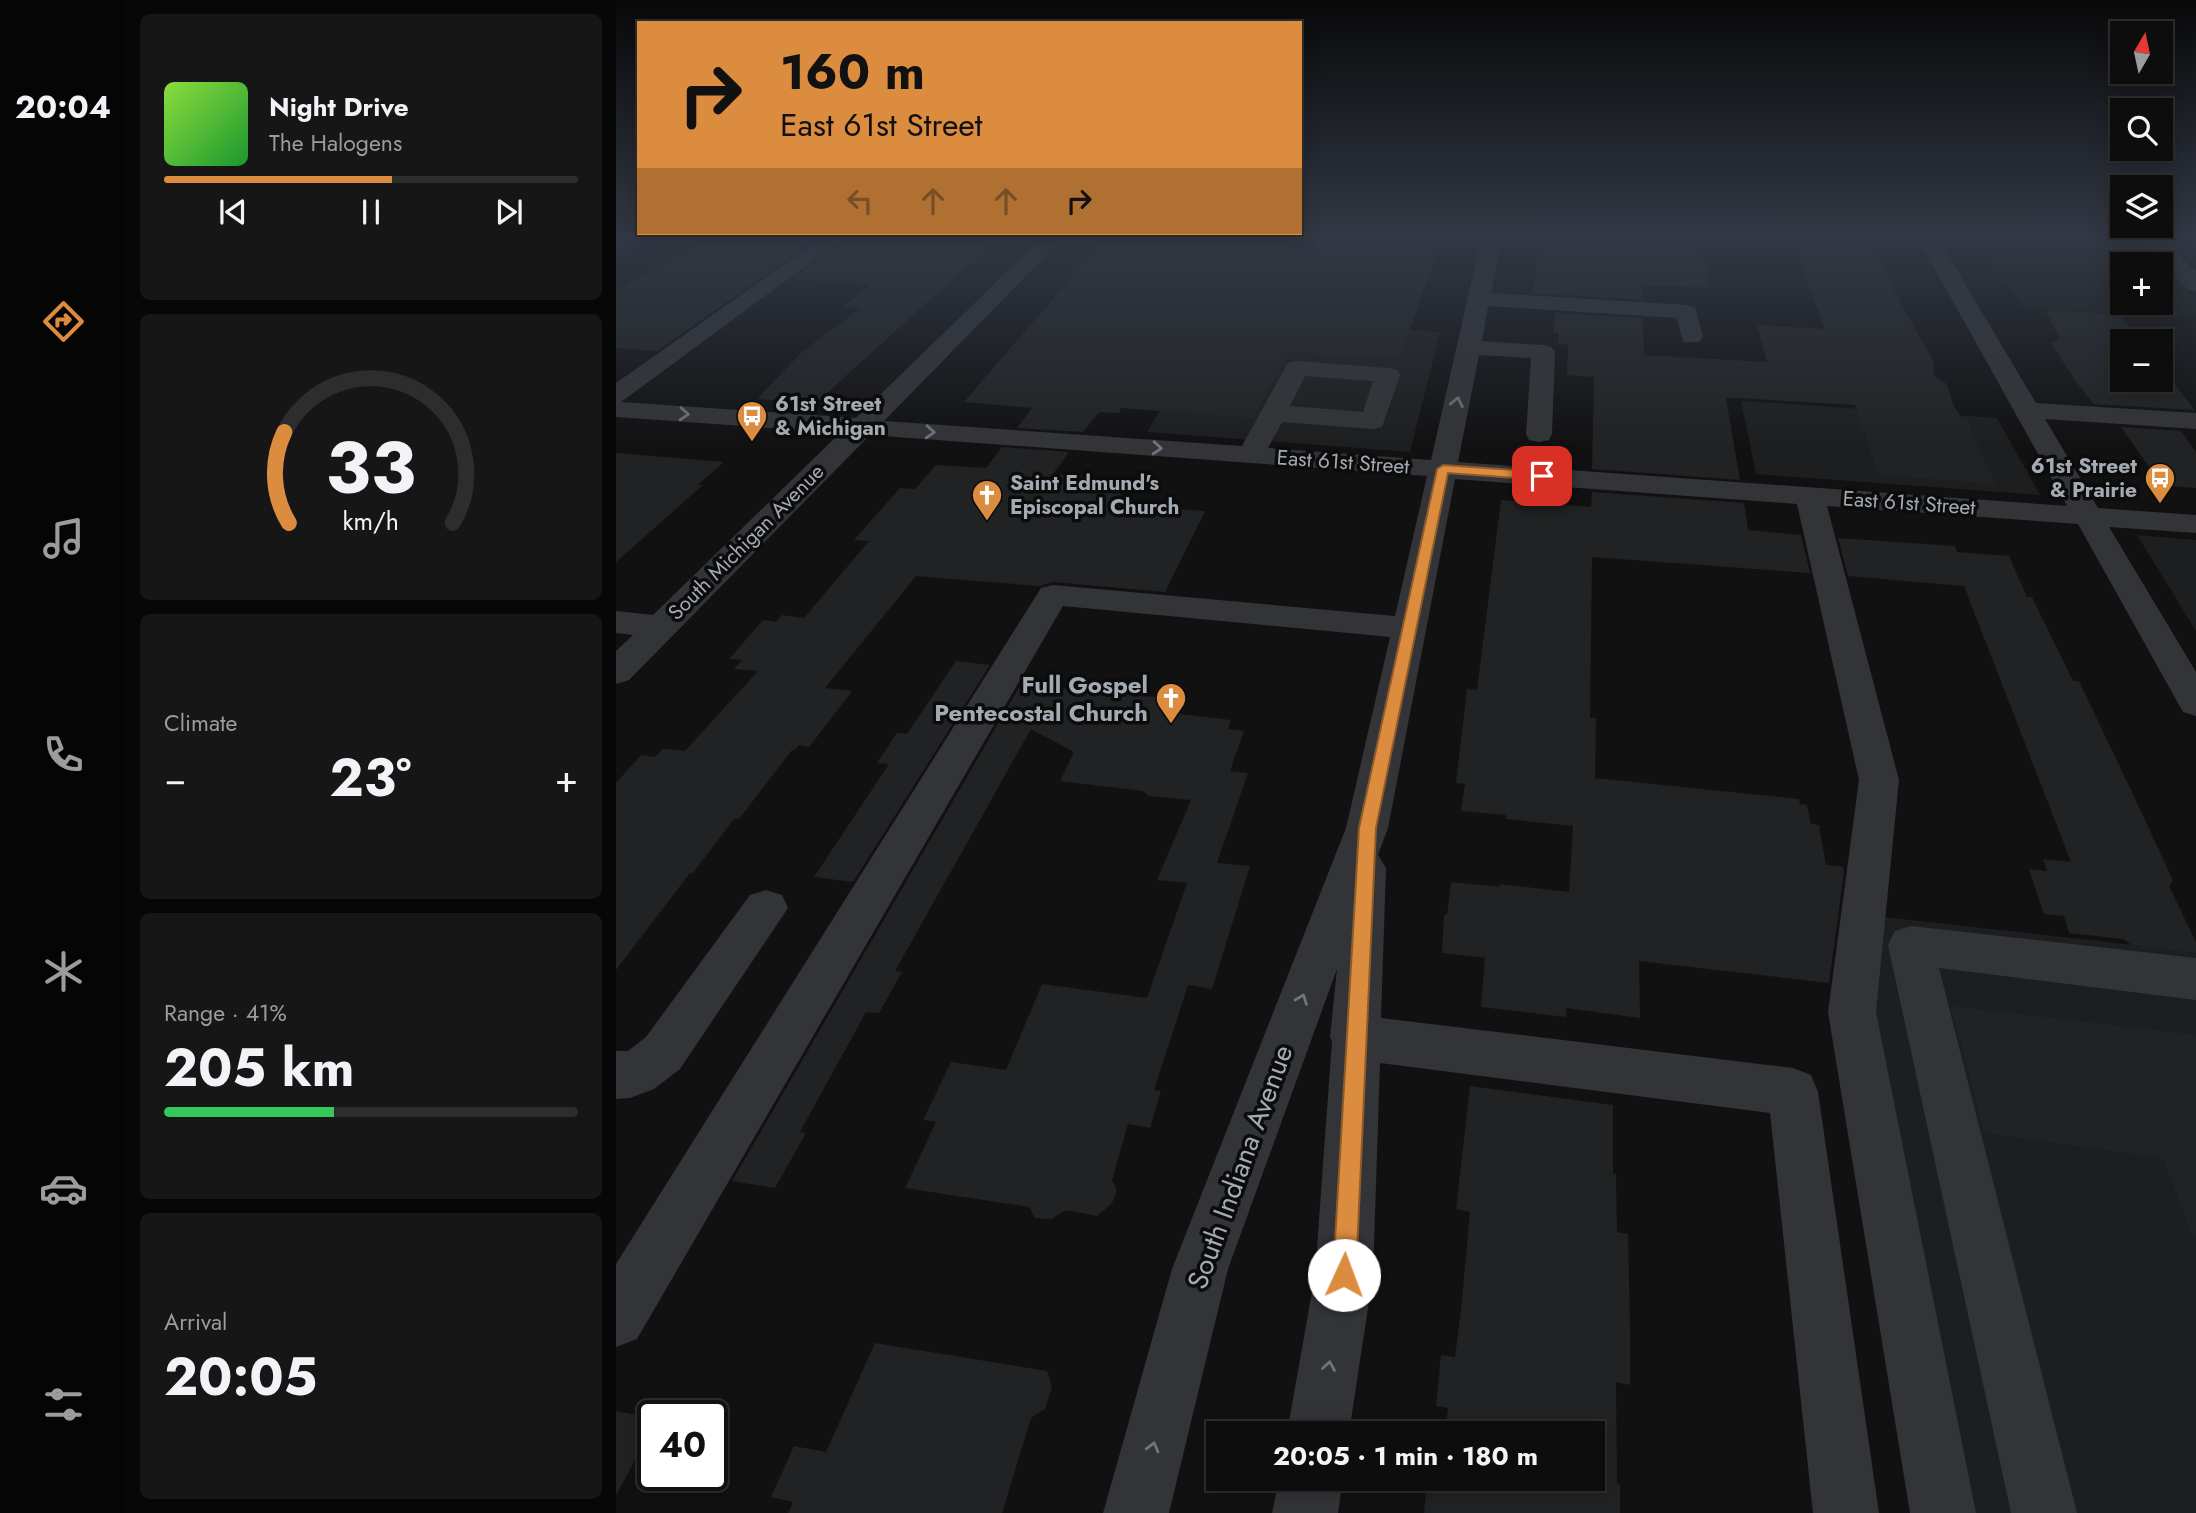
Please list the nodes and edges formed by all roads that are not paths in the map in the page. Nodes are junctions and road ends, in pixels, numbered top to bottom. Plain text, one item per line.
1 (739, 306) edge
2 (984, 306) edge
3 (1477, 306) edge
4 (1584, 306) edge
5 (1967, 306) edge
6 (1691, 337) dead end
7 (1469, 346) junction
8 (616, 395) edge
9 (616, 409) edge
10 (2027, 410) junction
11 (1273, 413) dead end
12 (2196, 421) edge
13 (862, 427) junction
14 (1539, 434) dead end
15 (1251, 455) junction
16 (1443, 469) junction
17 (1810, 495) junction
18 (2088, 516) junction
19 (2196, 524) edge
20 (616, 622) edge
21 (662, 627) junction
22 (1409, 628) junction
23 (616, 672) edge
24 (2196, 703) edge
25 (1367, 828) junction
26 (766, 908) dead end
27 (2196, 979) edge
28 (1354, 1037) junction
29 (616, 1075) edge
30 (616, 1318) edge
31 (1320, 1421) edge
32 (1309, 1491) edge
33 (1136, 1513) edge
34 (1305, 1513) edge
35 (1846, 1513) edge
36 (1942, 1513) edge
37 (2044, 1513) edge

1 - 8 street
2 - 13 street, South Michigan Avenue
3 - 7 street, South Indiana Avenue
4 - 6 street
5 - 10 street
7 - 14 street
16 -> 7 street, South Indiana Avenue
9 -> 13 street, East 61st Street
10 - 12 street
10 - 18 street
11 - 15 street
13 -> 15 street, East 61st Street
13 - 21 street, South Michigan Avenue
15 - 16 street, East 61st Street
16 - 17 street, East 61st Street
16 - 22 street, South Indiana Avenue
17 - 18 street, East 61st Street
17 - 36 street
18 - 19 street, East 61st Street
18 - 24 street
20 - 21 street
21 - 23 street, South Michigan Avenue
22 - 25 street, South Indiana Avenue
22 - 30 street
25 - 28 street, South Indiana Avenue
33 -> 25 street, South Indiana Avenue
26 - 29 street
27 - 37 street
31 -> 28 street, South Indiana Avenue
28 - 35 street
32 - 34 street

